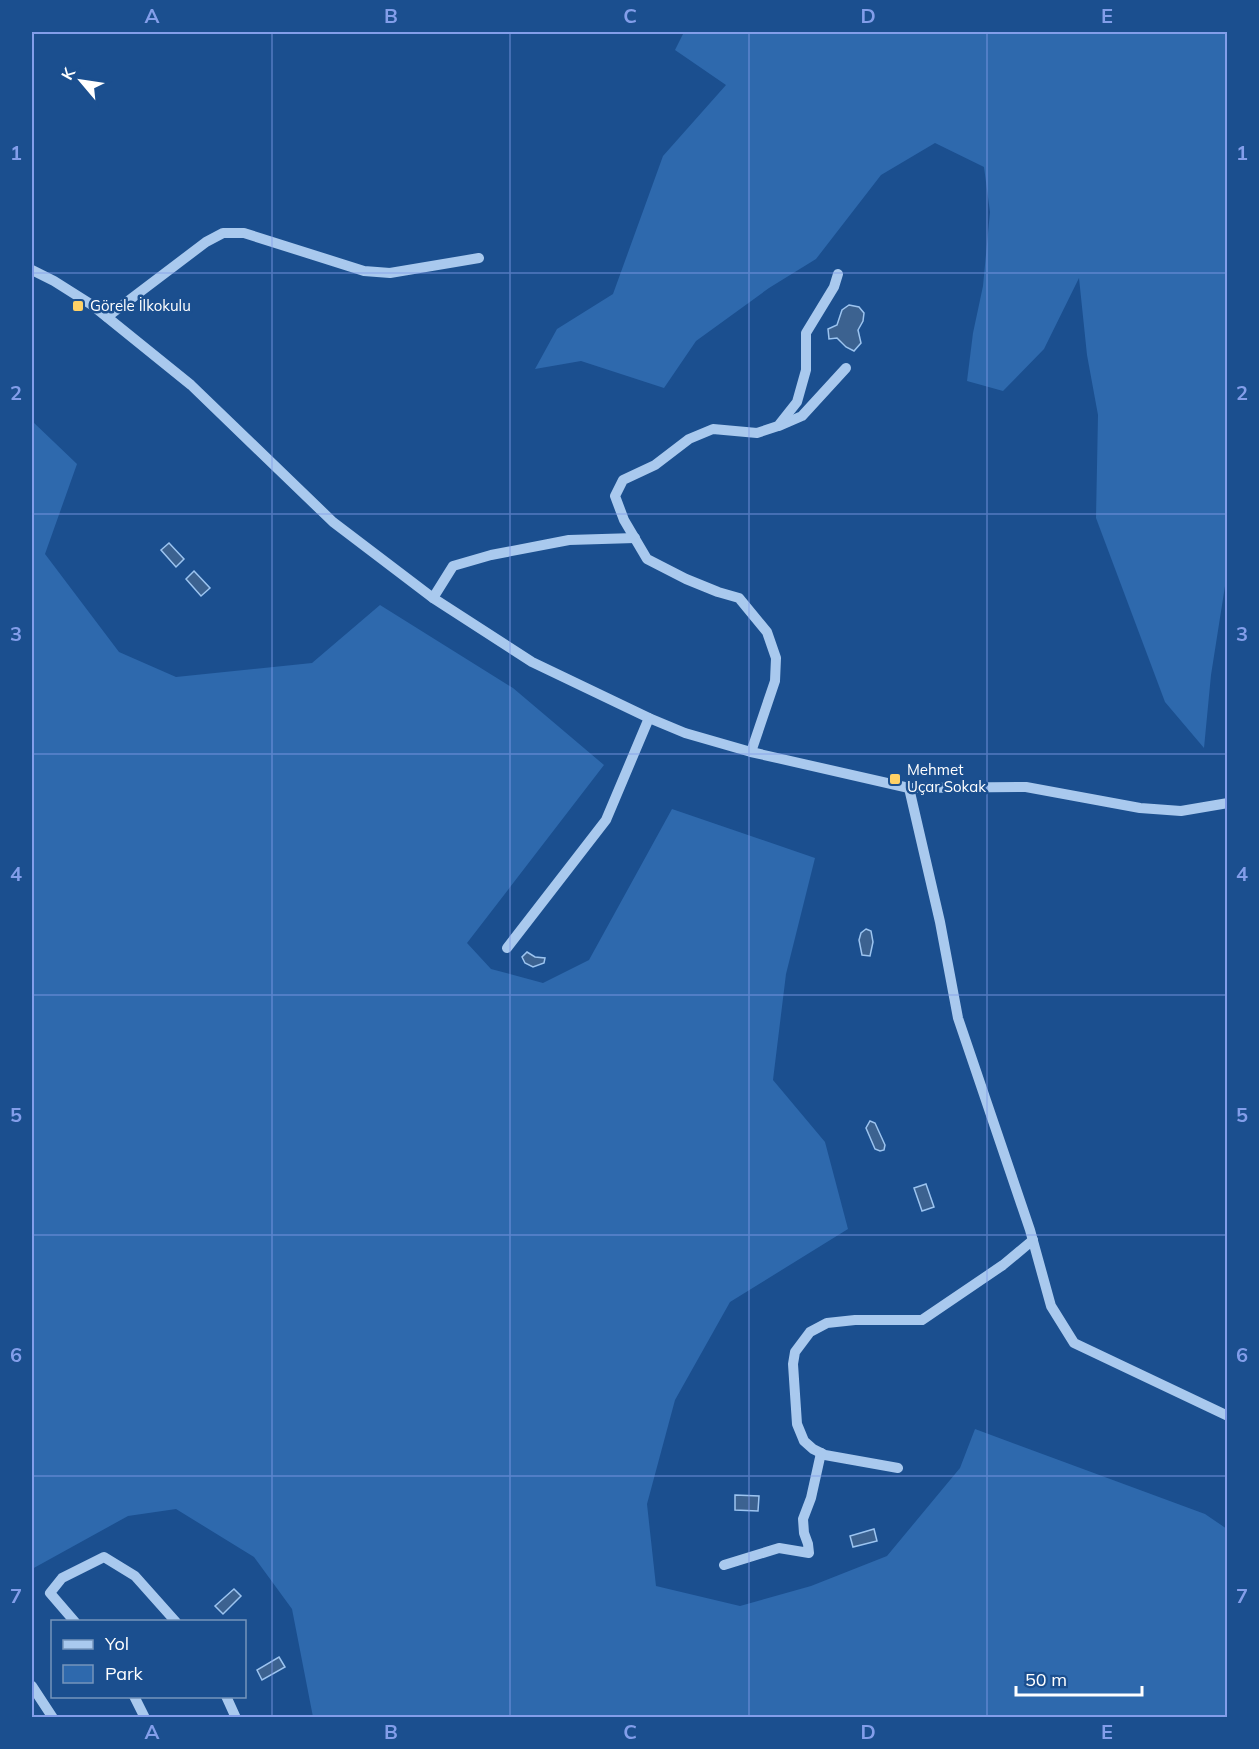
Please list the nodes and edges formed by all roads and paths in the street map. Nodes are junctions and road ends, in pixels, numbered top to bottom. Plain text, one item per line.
1 (479, 258) dead end
2 (32, 270) edge
3 (838, 274) dead end
4 (106, 316) junction
5 (846, 368) dead end
6 (778, 426) junction
7 (635, 538) junction
8 (433, 598) junction
9 (649, 718) junction
10 (751, 752) junction
11 (909, 788) junction
12 (1227, 804) edge
13 (507, 948) dead end
14 (1033, 1240) junction
15 (1227, 1416) edge
16 (821, 1453) junction
17 (898, 1468) dead end
18 (724, 1565) dead end
19 (73, 1620) edge
20 (174, 1620) edge
21 (32, 1686) edge
22 (135, 1698) edge
23 (227, 1698) edge
24 (53, 1718) edge
25 (145, 1718) edge
26 (236, 1718) edge

1 - 4 street
2 - 4 street
3 - 6 street
4 - 8 street
5 - 6 street
6 - 7 street
7 - 8 street
7 - 10 street
8 - 9 street
9 - 10 street
9 - 13 street
10 - 11 street
11 - 12 street
11 - 14 street
14 - 15 street
14 - 16 street
16 - 17 street
16 - 18 street
19 - 20 street
21 - 24 street
22 - 25 street
23 - 26 street

